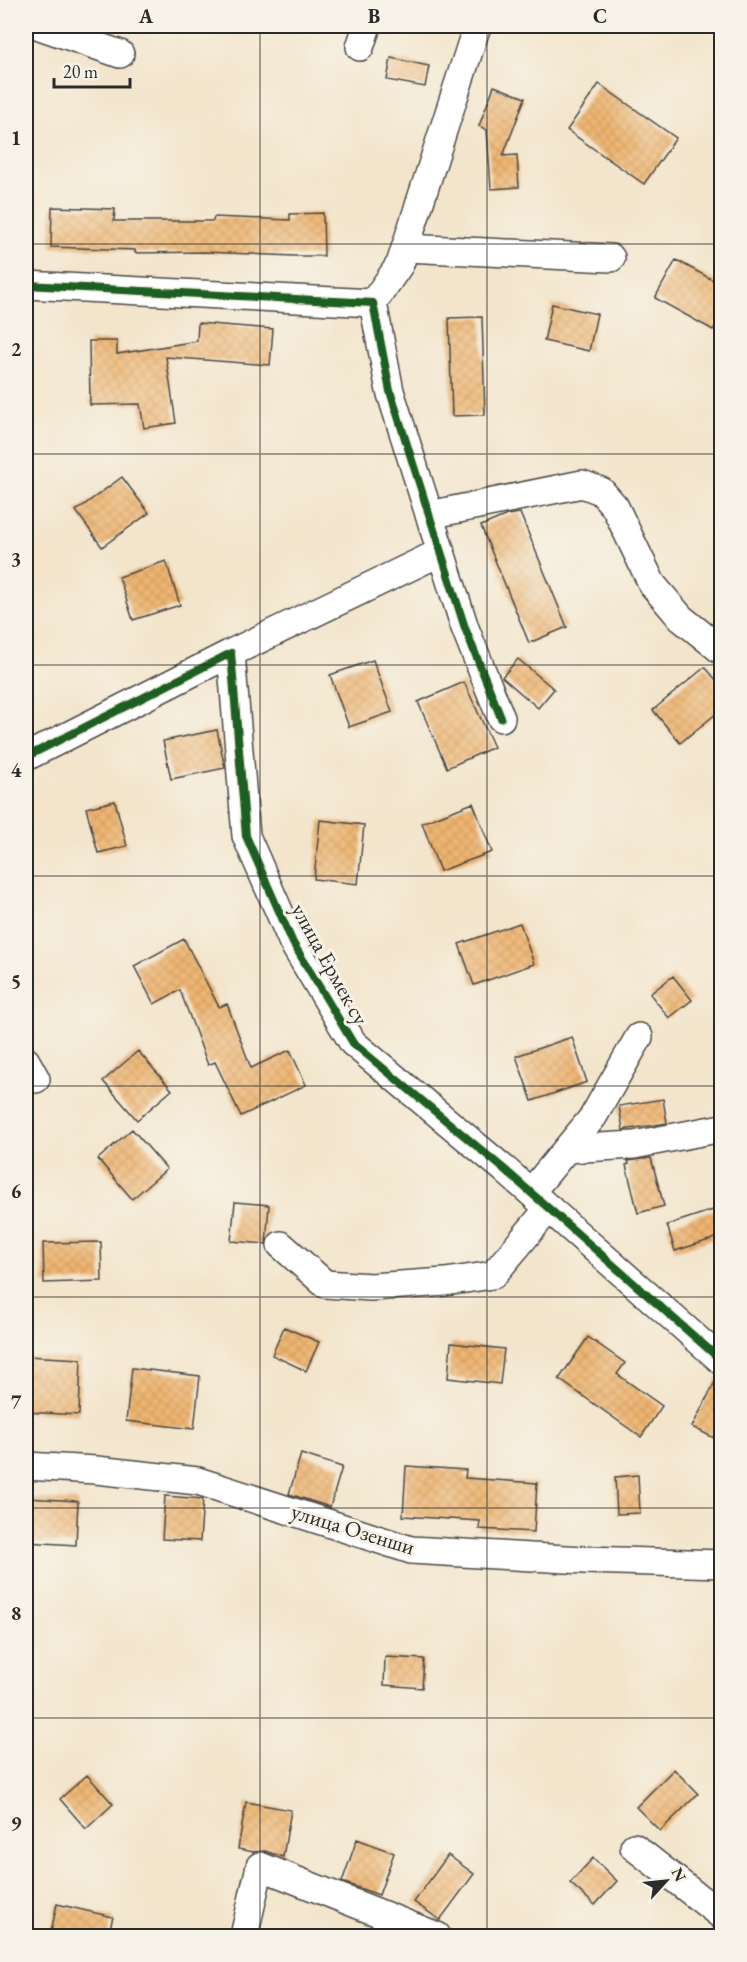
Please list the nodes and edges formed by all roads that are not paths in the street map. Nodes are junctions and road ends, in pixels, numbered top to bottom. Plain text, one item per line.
1 (40, 26) edge
2 (477, 26) edge
3 (120, 54) dead end
4 (406, 248) junction
5 (610, 258) dead end
6 (26, 285) edge
7 (374, 303) junction
8 (429, 515) junction
9 (441, 552) junction
10 (722, 651) edge
11 (231, 652) junction
12 (501, 718) dead end
13 (26, 758) edge
14 (639, 1037) dead end
15 (722, 1128) edge
16 (567, 1149) junction
17 (540, 1200) junction
18 (281, 1245) dead end
19 (722, 1331) edge
20 (695, 1337) junction
21 (722, 1360) edge
22 (26, 1466) edge
23 (722, 1564) edge
24 (634, 1847) dead end
25 (722, 1916) edge
26 (244, 1936) edge
27 (437, 1936) edge

1 - 3 street
2 - 4 street
4 - 5 street
4 - 7 street
6 - 7 street
7 - 8 street
8 - 9 street
8 - 10 street
9 - 11 street
9 - 12 street
11 - 13 street
11 - 17 street, улица Ермек су
14 - 16 street
15 - 16 street
16 - 17 street
17 - 18 street
17 - 20 street, улица Ермек су
19 - 20 street
20 - 21 street, улица Ермек су
22 - 23 street, улица Озенши
24 - 25 street
26 - 27 street

